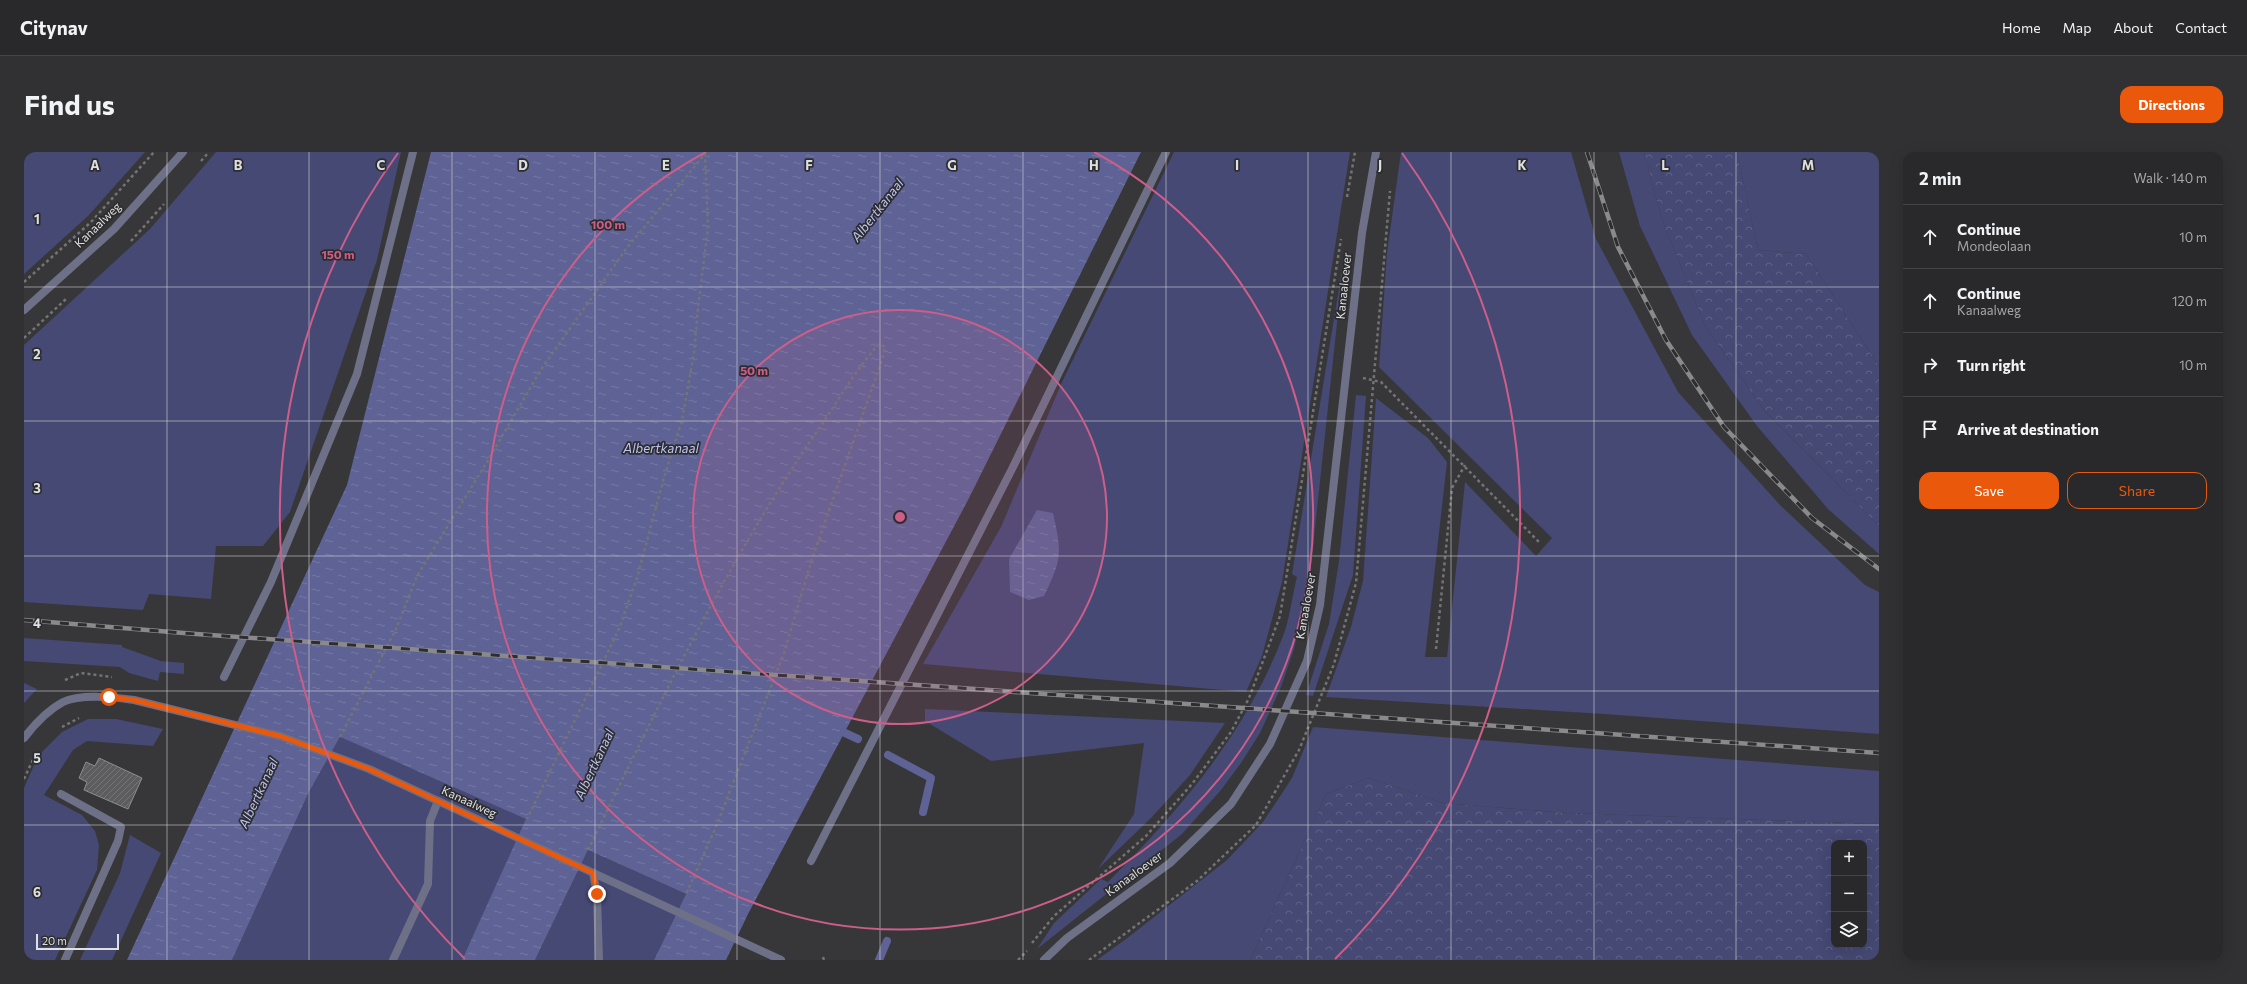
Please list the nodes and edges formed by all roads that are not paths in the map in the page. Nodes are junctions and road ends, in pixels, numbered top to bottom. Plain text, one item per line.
1 (183, 152) edge
2 (413, 152) edge
3 (1166, 152) edge
4 (1376, 152) edge
5 (24, 310) edge
6 (224, 677) dead end
7 (24, 738) edge
8 (61, 794) dead end
9 (438, 801) junction
10 (811, 861) dead end
11 (593, 873) junction
12 (64, 960) edge
13 (393, 960) edge
14 (599, 960) edge
15 (781, 960) edge
16 (1044, 960) edge

1 - 5 street, Kanaalweg
2 - 6 street
3 - 10 street
4 - 16 street, Kanaaloever
7 - 9 street, Kanaalweg
8 - 12 street
9 - 11 street, Kanaalweg
9 - 13 street
11 - 14 street
11 - 15 street, Kanaalweg

